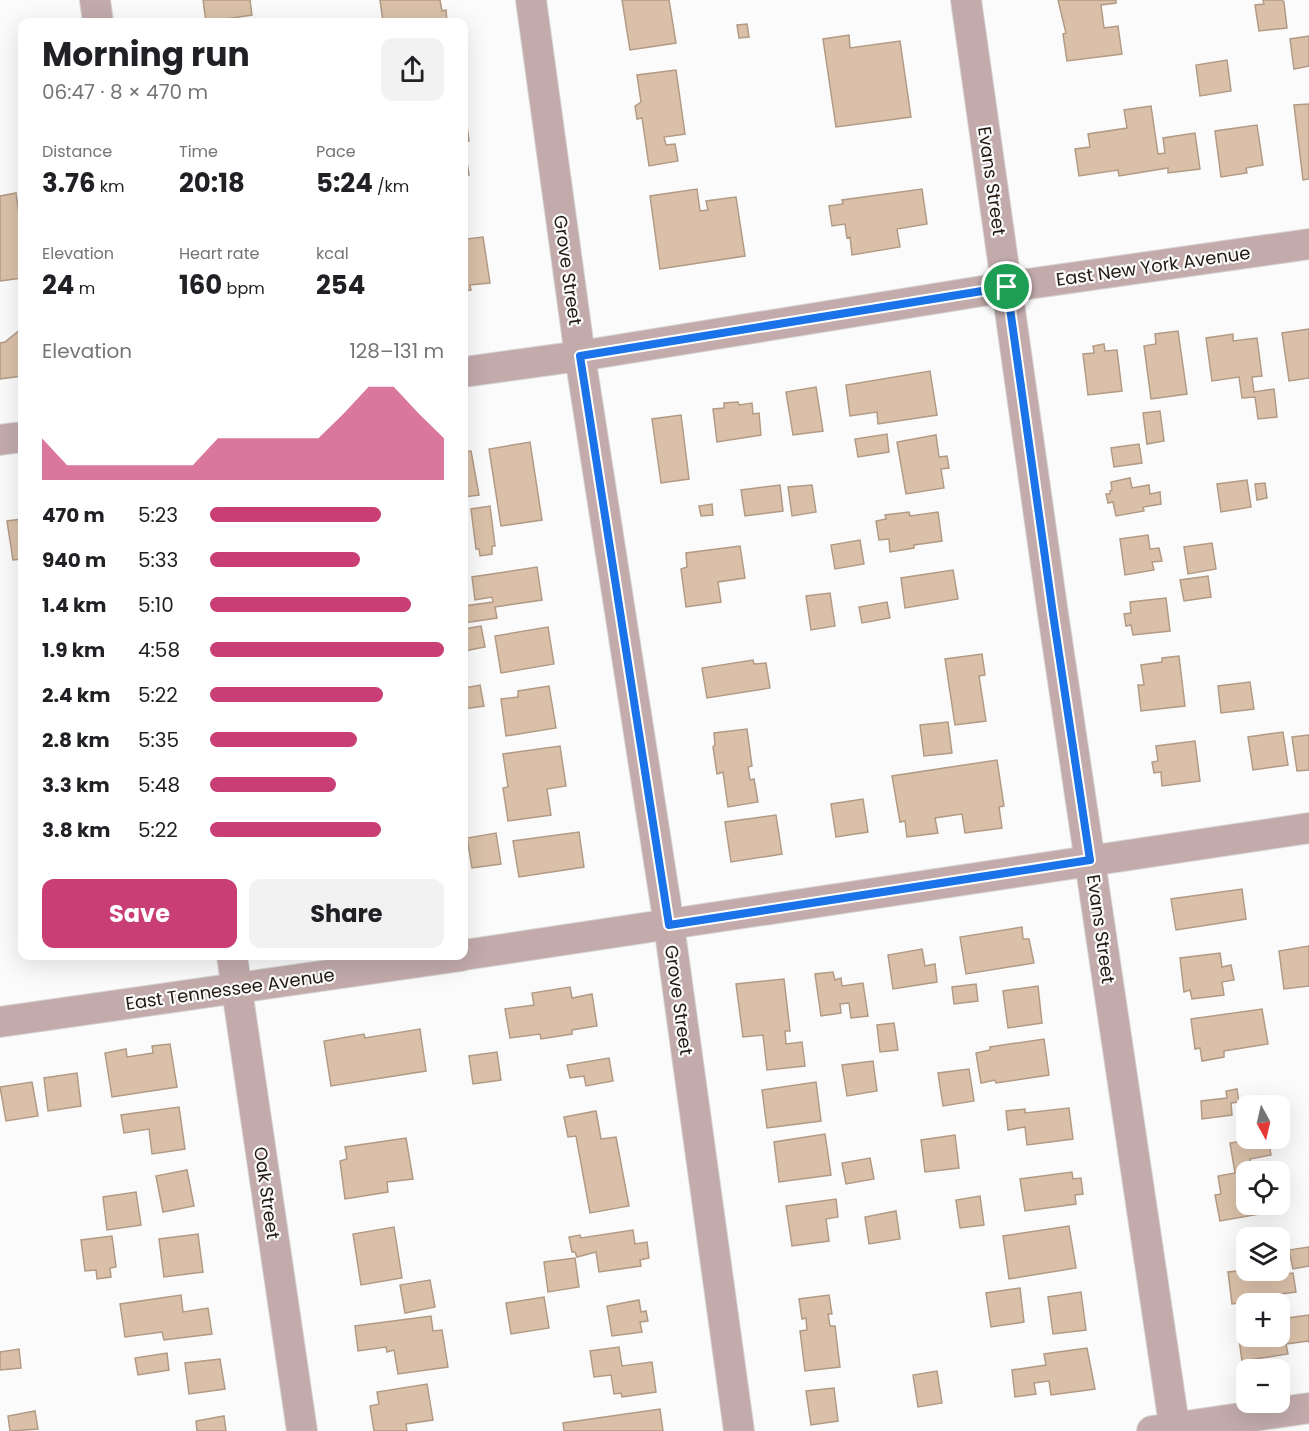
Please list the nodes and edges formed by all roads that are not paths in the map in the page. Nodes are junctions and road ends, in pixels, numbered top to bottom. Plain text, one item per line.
1 (95, 0) edge
2 (531, 0) edge
3 (966, 0) edge
4 (97, 18) edge
5 (1309, 244) edge
6 (1007, 287) junction
7 (580, 356) junction
8 (468, 371) edge
9 (18, 437) edge
10 (0, 440) edge
11 (1309, 828) edge
12 (1090, 860) junction
13 (669, 925) junction
14 (468, 954) edge
15 (233, 960) edge
16 (428, 960) edge
17 (237, 988) junction
18 (0, 1022) edge
19 (1309, 1408) edge
20 (1167, 1430) edge
21 (302, 1431) edge
22 (739, 1431) edge

1 - 4 street
2 - 7 street, Grove Street
3 - 6 street, Evans Street
5 - 6 street, East New York Avenue
6 - 7 street, East New York Avenue
6 - 12 street, Evans Street
7 - 8 street, East New York Avenue
7 - 13 street, Grove Street
9 - 10 street
11 - 12 street, East Tennessee Avenue
12 - 13 street, East Tennessee Avenue
12 - 20 street, Evans Street
13 - 14 street, East Tennessee Avenue
13 - 22 street, Grove Street
15 - 17 street, Oak Street
16 - 17 street, East Tennessee Avenue
17 - 18 street, East Tennessee Avenue
17 - 21 street, Oak Street
19 - 20 street

